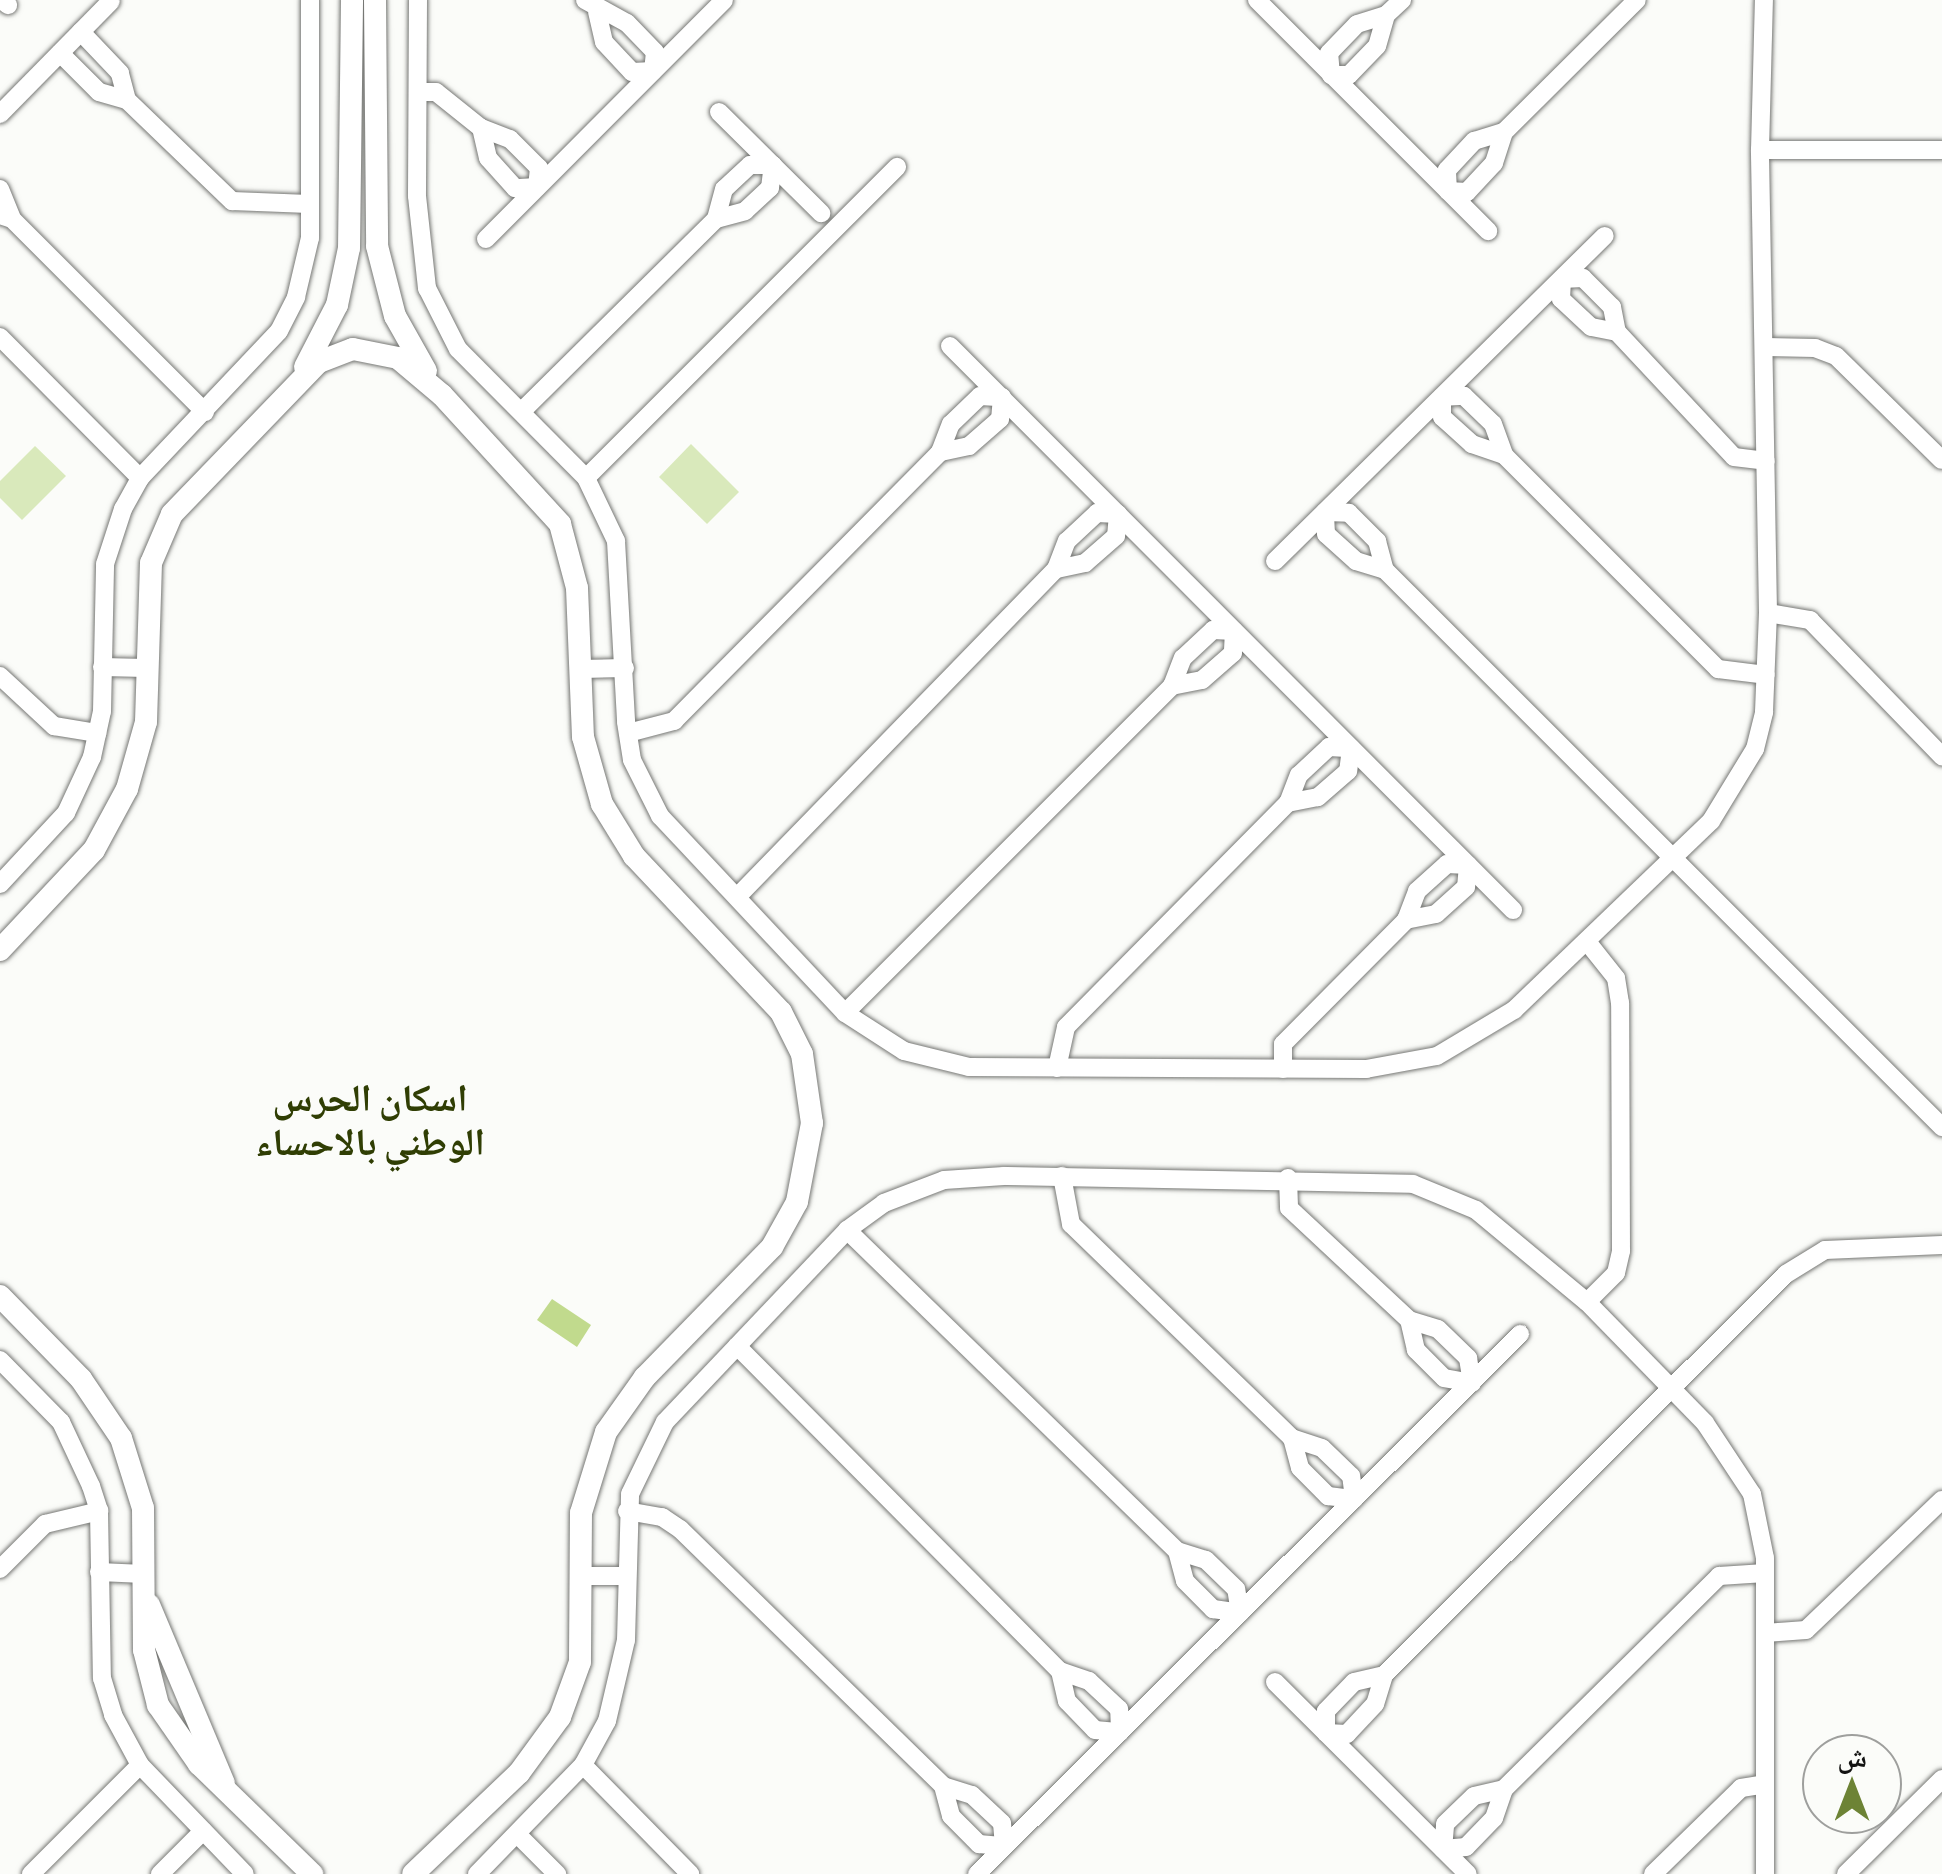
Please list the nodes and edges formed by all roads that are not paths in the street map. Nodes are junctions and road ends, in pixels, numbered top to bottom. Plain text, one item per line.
1 (310, 0) edge
2 (352, 0) edge
3 (375, 0) edge
4 (418, 0) edge
5 (724, 0) edge
6 (1257, 0) edge
7 (1402, 0) edge
8 (1637, 0) edge
9 (1764, 0) edge
10 (111, 1) edge
11 (591, 6) edge
12 (1386, 15) junction
13 (80, 32) junction
14 (60, 53) junction
15 (653, 72) junction
16 (1332, 74) junction
17 (418, 92) junction
18 (127, 100) junction
19 (719, 112) dead end
20 (0, 114) edge
21 (481, 128) junction
22 (1504, 132) junction
23 (1760, 150) junction
24 (1942, 150) edge
25 (772, 165) junction
26 (897, 167) dead end
27 (537, 188) junction
28 (0, 189) edge
29 (1448, 191) junction
30 (309, 204) junction
31 (822, 214) dead end
32 (6, 217) edge
33 (716, 220) junction
34 (1488, 232) dead end
35 (1605, 236) dead end
36 (486, 239) dead end
37 (1562, 279) junction
38 (1618, 332) junction
39 (0, 336) edge
40 (950, 346) dead end
41 (1766, 347) junction
42 (295, 384) junction
43 (442, 394) junction
44 (1002, 397) junction
45 (1442, 397) junction
46 (523, 410) junction
47 (205, 412) junction
48 (940, 452) junction
49 (1504, 455) junction
50 (1942, 460) edge
51 (1766, 461) junction
52 (140, 478) junction
53 (586, 478) junction
54 (1325, 512) junction
55 (1118, 514) junction
56 (1275, 562) dead end
57 (1056, 569) junction
58 (1386, 570) junction
59 (1768, 613) junction
60 (1234, 631) junction
61 (102, 667) junction
62 (146, 668) junction
63 (625, 668) junction
64 (580, 669) junction
65 (1766, 674) junction
66 (0, 676) edge
67 (1172, 686) junction
68 (98, 733) junction
69 (628, 733) junction
70 (1940, 747) edge
71 (1351, 748) junction
72 (1288, 804) junction
73 (1673, 859) junction
74 (1468, 865) junction
75 (0, 884) edge
76 (738, 896) junction
77 (1513, 910) dead end
78 (1406, 920) junction
79 (1588, 944) junction
80 (0, 950) edge
81 (845, 1013) junction
82 (1058, 1068) junction
83 (1283, 1069) junction
84 (1942, 1127) edge
85 (1062, 1176) junction
86 (1288, 1178) junction
87 (847, 1230) junction
88 (1942, 1245) edge
89 (0, 1296) edge
90 (1587, 1302) junction
91 (1409, 1320) junction
92 (1520, 1334) dead end
93 (738, 1346) junction
94 (0, 1360) edge
95 (1472, 1383) junction
96 (1670, 1389) junction
97 (1292, 1438) junction
98 (1942, 1482) edge
99 (1354, 1499) junction
100 (1937, 1502) edge
101 (98, 1511) junction
102 (627, 1511) junction
103 (1177, 1551) junction
104 (0, 1569) edge
105 (99, 1572) junction
106 (1765, 1574) junction
107 (580, 1576) junction
108 (624, 1576) junction
109 (144, 1584) junction
110 (1240, 1613) junction
111 (1766, 1634) junction
112 (1060, 1671) junction
113 (1384, 1675) junction
114 (1275, 1682) dead end
115 (1120, 1732) junction
116 (1326, 1733) junction
117 (140, 1765) junction
118 (584, 1765) junction
119 (1942, 1780) edge
120 (1765, 1784) junction
121 (943, 1786) junction
122 (1504, 1788) junction
123 (203, 1831) junction
124 (517, 1834) junction
125 (1004, 1846) junction
126 (284, 1848) junction
127 (1443, 1849) junction
128 (422, 1869) edge
129 (31, 1874) edge
130 (160, 1874) edge
131 (246, 1874) edge
132 (302, 1874) edge
133 (312, 1874) edge
134 (477, 1874) edge
135 (556, 1874) edge
136 (690, 1874) edge
137 (976, 1874) edge
138 (1468, 1874) edge
139 (1653, 1874) edge
140 (1765, 1874) edge
141 (1846, 1874) edge

1 - 30 street
2 - 42 main road
3 - 43 main road
4 - 17 street
5 - 15 street
6 - 16 street
7 - 12 street
8 - 22 street
9 - 23 street
10 - 13 street
11 - 15 street
11 - 15 street
12 - 16 street
12 - 16 street
13 - 14 street
13 - 18 street
14 - 18 street
14 - 20 street
15 - 27 street
16 - 29 street
17 - 21 street
17 - 46 street
18 - 30 street
19 - 25 street
21 - 27 street
21 - 27 street
22 - 29 street
22 - 29 street
23 - 24 street
23 - 41 street
25 - 31 street
25 - 33 street
25 - 33 street
26 - 53 street
27 - 36 street
28 - 32 street
29 - 34 street
30 - 47 street
32 - 47 street
33 - 46 street
35 - 37 street
37 - 38 street
37 - 38 street
37 - 45 street
38 - 51 street
39 - 52 street
40 - 44 street
41 - 50 street
41 - 51 street
42 - 43 main road
42 - 62 main road
43 - 64 main road
44 - 48 street
44 - 48 street
44 - 55 street
45 - 49 street
45 - 49 street
45 - 54 street
46 - 53 street
47 - 52 street
48 - 69 street
49 - 65 street
51 - 59 street
52 - 61 street
53 - 63 street
54 - 56 street
54 - 58 street
54 - 58 street
55 - 57 street
55 - 57 street
55 - 60 street
57 - 76 street
58 - 73 street
59 - 65 street
59 - 70 street
60 - 67 street
60 - 67 street
60 - 71 street
61 - 62 street
61 - 68 street
62 - 80 main road
63 - 64 street
63 - 69 street
64 - 107 main road
65 - 73 street
66 - 68 street
67 - 81 street
68 - 75 street
69 - 76 street
71 - 72 street
71 - 72 street
71 - 74 street
72 - 82 street
73 - 79 street
73 - 84 street
74 - 77 street
74 - 78 street
74 - 78 street
76 - 81 street
78 - 83 street
79 - 83 street
79 - 90 street
81 - 82 street
82 - 83 street
85 - 86 street
85 - 87 street
85 - 97 street
86 - 90 street
86 - 91 street
87 - 93 street
87 - 103 street
88 - 96 street
89 - 109 main road
90 - 96 street
91 - 95 street
91 - 95 street
92 - 95 street
93 - 102 street
93 - 112 street
94 - 101 street
95 - 99 street
96 - 106 street
96 - 113 street
97 - 99 street
97 - 99 street
98 - 100 street
99 - 110 street
100 - 111 street
101 - 104 street
101 - 105 street
102 - 108 street
102 - 121 street
103 - 110 street
103 - 110 street
105 - 109 street
105 - 117 street
106 - 111 street
106 - 122 street
107 - 108 street
107 - 128 main road
108 - 118 street
109 - 126 main road
110 - 115 street
111 - 120 street
112 - 115 street
112 - 115 street
113 - 116 street
113 - 116 street
114 - 116 street
115 - 125 street
116 - 127 street
117 - 123 street
117 - 129 street
118 - 124 street
118 - 136 street
119 - 141 street
120 - 139 street
120 - 140 street
121 - 125 street
121 - 125 street
122 - 127 street
122 - 127 street
123 - 130 street
123 - 131 street
124 - 134 street
124 - 135 street
125 - 137 street
126 - 132 main road
126 - 133 main road
127 - 138 street

